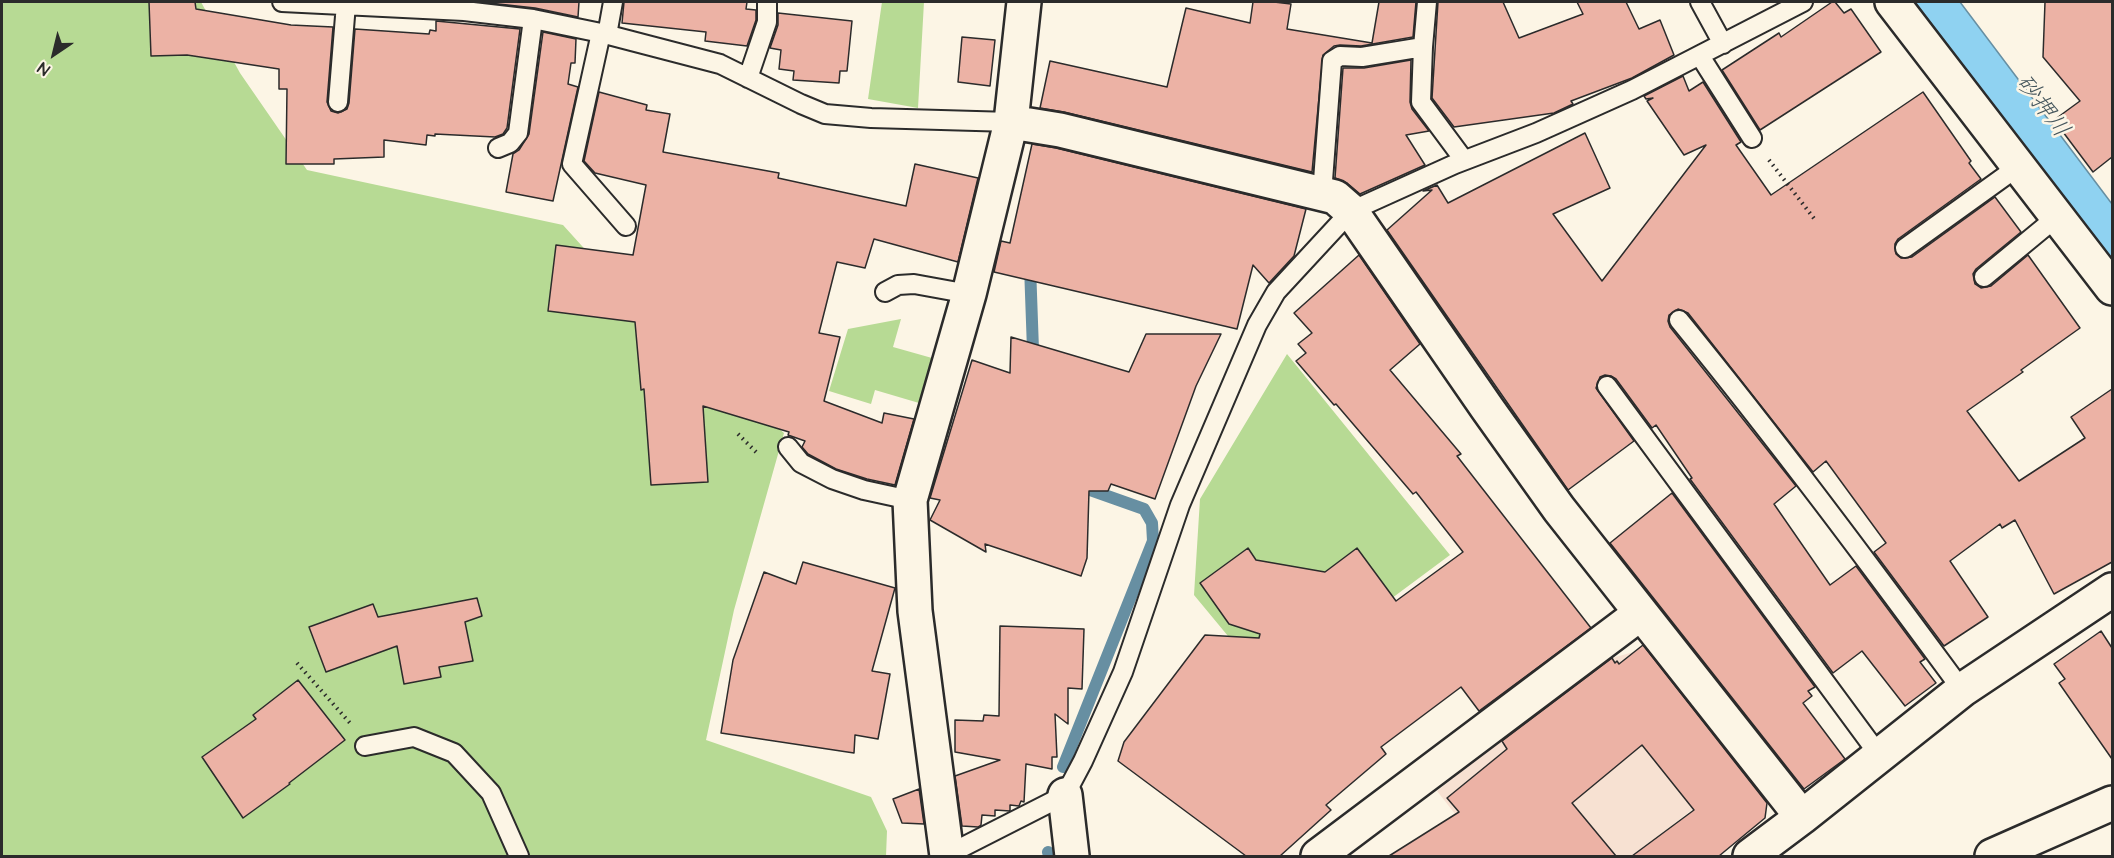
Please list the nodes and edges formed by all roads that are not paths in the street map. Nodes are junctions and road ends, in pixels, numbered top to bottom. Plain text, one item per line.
1 (282, 2) edge
2 (613, 2) edge
3 (767, 2) edge
4 (1024, 2) edge
5 (1427, 2) edge
6 (1700, 2) edge
7 (1803, 2) edge
8 (1892, 2) edge
9 (346, 4) junction
10 (533, 19) junction
11 (604, 34) junction
12 (1723, 44) junction
13 (1423, 47) junction
14 (1700, 56) junction
15 (748, 78) junction
16 (338, 102) dead end
17 (1011, 122) junction
18 (1752, 138) road end
19 (498, 148) dead end
20 (1464, 160) junction
21 (2019, 166) junction
22 (1322, 194) junction
23 (1351, 211) junction
24 (2058, 216) junction
25 (626, 226) dead end
26 (1905, 248) dead end
27 (1984, 278) dead end
28 (2112, 288) edge
29 (885, 292) dead end
30 (969, 294) junction
31 (1678, 320) dead end
32 (1607, 386) dead end
33 (788, 447) dead end
34 (910, 500) junction
35 (2112, 590) edge
36 (1641, 613) junction
37 (1962, 690) junction
38 (365, 746) road end
39 (1879, 755) junction
40 (1065, 795) junction
41 (2112, 803) edge
42 (1802, 817) junction
43 (519, 856) edge
44 (947, 856) edge
45 (1072, 856) edge
46 (1318, 856) edge
47 (1750, 856) edge
48 (1992, 856) edge

1 - 9 lane
2 - 11 lane
3 - 15 lane
4 - 17 street
5 - 13 lane
6 - 12 lane
7 - 12 lane
8 - 21 street
9 - 10 lane
9 - 16 lane
10 - 11 lane
10 - 19 lane
11 - 15 lane
11 - 25 lane
12 - 14 lane
13 - 20 lane
13 - 22 lane
14 - 18 lane
14 - 20 lane
15 - 17 lane
17 - 22 street
17 - 30 street
20 - 23 lane
21 - 24 street
21 - 26 lane
22 - 23 street
23 - 36 street
23 - 40 lane
24 - 27 lane
24 - 28 street
29 - 30 lane
30 - 34 street
31 - 37 lane
32 - 39 lane
33 - 34 lane
34 - 44 street
35 - 37 street
36 - 42 street
36 - 46 street
37 - 39 street
38 - 43 lane
39 - 42 street
40 - 44 lane
40 - 45 street
41 - 48 street
42 - 47 street

